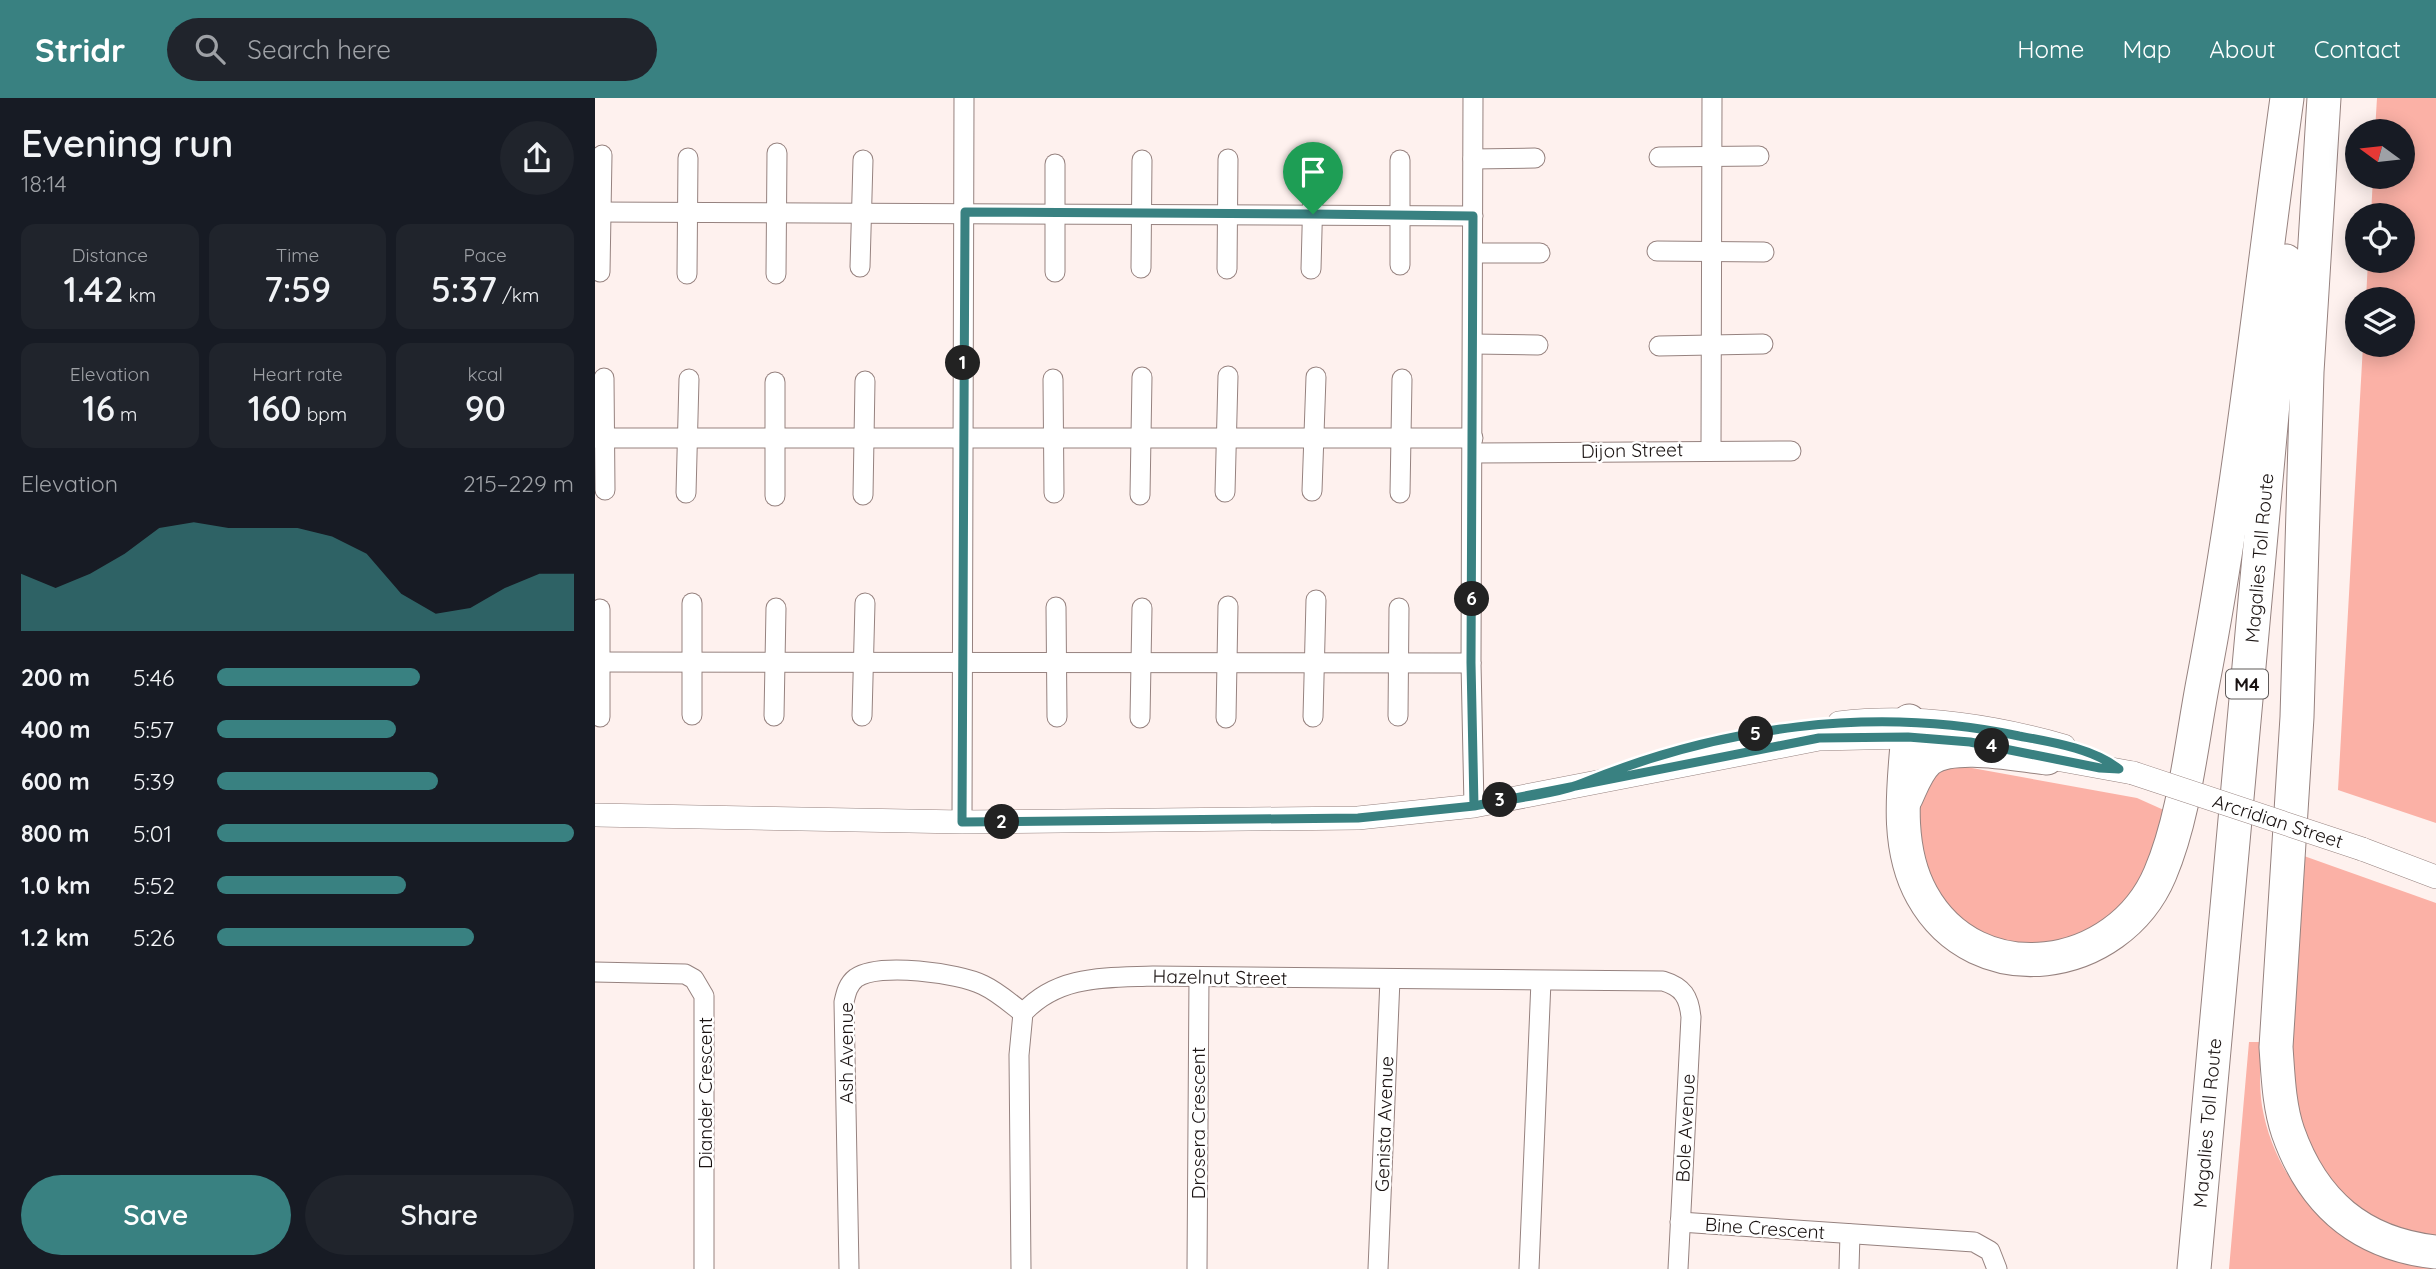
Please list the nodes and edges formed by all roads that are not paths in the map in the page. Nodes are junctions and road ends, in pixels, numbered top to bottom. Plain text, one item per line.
1 (964, 98) edge
2 (1473, 98) edge
3 (1712, 98) edge
4 (2287, 98) edge
5 (2301, 98) edge
6 (2317, 98) edge
7 (2324, 98) edge
8 (776, 153) dead end
9 (601, 155) dead end
10 (1314, 155) dead end
11 (1712, 155) junction
12 (1759, 156) dead end
13 (1659, 157) dead end
14 (688, 158) dead end
15 (1535, 158) dead end
16 (1228, 159) dead end
17 (1473, 159) junction
18 (863, 160) dead end
19 (1142, 160) dead end
20 (1401, 160) dead end
21 (1055, 164) dead end
22 (598, 212) edge
23 (688, 212) junction
24 (776, 212) junction
25 (862, 212) junction
26 (965, 212) junction
27 (1055, 212) junction
28 (1142, 213) junction
29 (1228, 214) junction
30 (1313, 214) junction
31 (1401, 215) junction
32 (1473, 216) junction
33 (1710, 250) junction
34 (1657, 251) dead end
35 (1764, 252) dead end
36 (1473, 253) junction
37 (1540, 253) dead end
38 (1400, 265) dead end
39 (860, 267) dead end
40 (1141, 268) dead end
41 (1311, 268) dead end
42 (1227, 269) dead end
43 (600, 272) dead end
44 (1055, 272) dead end
45 (687, 274) dead end
46 (776, 274) dead end
47 (1473, 344) junction
48 (1709, 344) junction
49 (1763, 344) dead end
50 (1538, 345) dead end
51 (1659, 346) dead end
52 (1228, 376) dead end
53 (1142, 377) dead end
54 (1316, 377) dead end
55 (604, 379) dead end
56 (689, 379) dead end
57 (1053, 379) dead end
58 (1402, 379) dead end
59 (865, 381) dead end
60 (775, 382) dead end
61 (962, 436) junction
62 (775, 437) junction
63 (864, 437) junction
64 (1054, 437) junction
65 (1142, 437) junction
66 (1227, 437) junction
67 (600, 438) edge
68 (688, 438) junction
69 (1314, 438) junction
70 (1401, 438) junction
71 (1473, 445) junction
72 (1711, 449) junction
73 (1791, 450) dead end
74 (605, 490) dead end
75 (1313, 491) dead end
76 (1225, 492) dead end
77 (1054, 493) dead end
78 (1400, 493) dead end
79 (687, 494) dead end
80 (863, 495) dead end
81 (1140, 495) dead end
82 (775, 496) dead end
83 (1316, 600) dead end
84 (692, 603) dead end
85 (865, 603) dead end
86 (1228, 606) dead end
87 (1056, 607) dead end
88 (776, 608) dead end
89 (1142, 608) dead end
90 (1399, 608) dead end
91 (600, 609) dead end
92 (1057, 660) junction
93 (598, 662) edge
94 (863, 662) junction
95 (963, 662) junction
96 (1142, 662) junction
97 (692, 663) junction
98 (775, 663) junction
99 (1227, 663) junction
100 (1314, 663) junction
101 (1400, 663) junction
102 (1471, 663) junction
103 (692, 715) dead end
104 (774, 716) dead end
105 (862, 716) dead end
106 (1398, 716) dead end
107 (600, 717) dead end
108 (1057, 717) dead end
109 (1313, 717) dead end
110 (1140, 718) dead end
111 (1227, 718) dead end
112 (1908, 729) junction
113 (2047, 758) junction
114 (2126, 771) junction
115 (1904, 802) junction
116 (1474, 806) junction
117 (595, 815) edge
118 (962, 822) junction
119 (2436, 877) edge
120 (595, 972) edge
121 (1199, 977) junction
122 (1390, 979) junction
123 (1541, 981) junction
124 (1682, 990) joint
125 (1023, 1013) junction
126 (1680, 1222) junction
127 (1850, 1234) junction
128 (2436, 1252) edge
129 (704, 1269) edge
130 (849, 1269) edge
131 (1021, 1269) edge
132 (1197, 1269) edge
133 (1378, 1269) edge
134 (1529, 1269) edge
135 (1678, 1269) edge
136 (1849, 1269) edge
137 (1997, 1269) edge
138 (2194, 1269) edge
139 (2213, 1269) edge

1 - 26 street
2 - 17 street
3 - 11 street
4 - 115 highway
5 - 138 highway, Magalies Toll Route / M4
6 - 139 highway, Magalies Toll Route / M4
7 - 128 highway
8 - 24 street
9 - 22 street
10 - 30 street
11 - 12 street
11 - 13 street
11 - 33 street
14 - 23 street
15 - 17 street
16 - 29 street
17 - 32 street
18 - 25 street
19 - 28 street
20 - 31 street
21 - 27 street
22 - 23 street
22 - 43 street
23 - 24 street
23 - 45 street
24 - 25 street
24 - 46 street
25 - 26 street
25 - 39 street
26 - 27 street
26 - 61 street
27 - 28 street
27 - 44 street
28 - 29 street
28 - 40 street
29 - 30 street
29 - 42 street
30 - 31 street
30 - 41 street
31 - 32 street
31 - 38 street
32 - 36 street
33 - 34 street
33 - 35 street
33 - 48 street
36 - 37 street
36 - 47 street
47 - 50 street
47 - 71 street
48 - 49 street
48 - 51 street
48 - 72 street
52 - 66 street
53 - 65 street
54 - 69 street
55 - 67 street
56 - 68 street
57 - 64 street
58 - 70 street
59 - 63 street
60 - 62 street
61 - 63 street, Dijon Street
61 - 64 street, Dijon Street
61 - 95 street
62 - 63 street, Dijon Street
62 - 68 street, Dijon Street
62 - 82 street
63 - 80 street
64 - 65 street, Dijon Street
64 - 77 street
65 - 66 street, Dijon Street
65 - 81 street
66 - 69 street, Dijon Street
66 - 76 street
67 - 68 street, Dijon Street
67 - 74 street
68 - 79 street
69 - 70 street, Dijon Street
69 - 75 street
70 - 71 street, Dijon Street
70 - 78 street
71 - 72 street, Dijon Street
71 - 102 street
72 - 73 street, Dijon Street
83 - 100 street
84 - 97 street
85 - 94 street
86 - 99 street
87 - 92 street
88 - 98 street
89 - 96 street
90 - 101 street
91 - 93 street
92 - 95 street
92 - 96 street
92 - 108 street
93 - 97 street
93 - 107 street
94 - 95 street
94 - 98 street
94 - 105 street
95 - 118 street
96 - 99 street
96 - 110 street
97 - 98 street
97 - 103 street
98 - 104 street
99 - 100 street
99 - 111 street
100 - 101 street
100 - 109 street
101 - 102 street
101 - 106 street
102 - 116 street
112 - 113 street, Arcridian Street
112 - 114 street, Arcridian Street
112 - 115 highway
112 - 116 street, Arcridian Street
113 - 114 street, Arcridian Street
113 - 115 highway
114 - 119 street, Arcridian Street, bridge
116 - 118 street, Arcridian Street
117 - 118 street, Arcridian Street
120 - 129 street, Diander Crescent
121 - 122 street, Hazelnut Street
121 - 125 street, Hazelnut Street
121 - 132 street, Drosera Crescent
122 - 123 street, Hazelnut Street
122 - 133 street, Genista Avenue
123 - 124 street, Hazelnut Street
123 - 134 street
124 - 126 street, Bole Avenue
125 - 130 street, Ash Avenue
125 - 131 street
126 - 127 street, Bine Crescent
126 - 135 street, Bole Avenue
127 - 136 street, Bine Crescent
127 - 137 street, Bine Crescent

